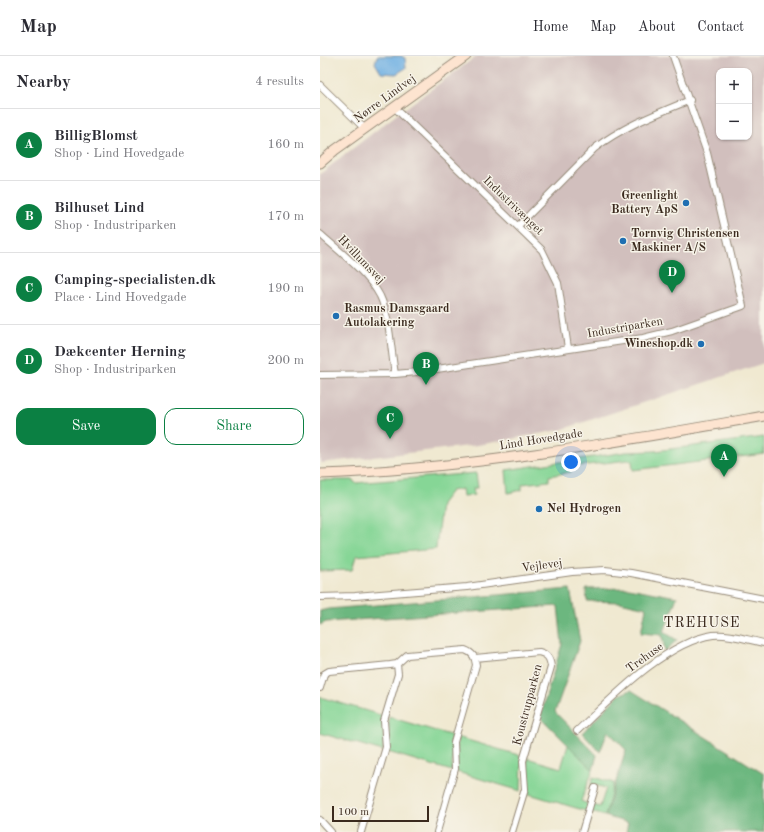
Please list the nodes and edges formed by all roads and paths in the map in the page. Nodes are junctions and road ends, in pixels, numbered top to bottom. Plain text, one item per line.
1 (466, 56) edge
2 (673, 56) edge
3 (320, 85) edge
4 (690, 100) junction
5 (394, 107) junction
6 (365, 128) junction
7 (320, 163) edge
8 (518, 226) junction
9 (320, 234) edge
10 (568, 348) junction
11 (395, 374) junction
12 (320, 375) edge
13 (764, 416) edge
14 (320, 474) edge
15 (320, 597) edge
16 (764, 599) edge
17 (764, 643) edge
18 (475, 658) junction
19 (397, 664) junction
20 (320, 688) edge
21 (577, 731) dead end
22 (595, 788) dead end
23 (320, 820) edge
24 (331, 832) edge
25 (361, 832) edge
26 (437, 832) edge
27 (512, 832) edge
28 (582, 832) edge

1 - 5 main road, Nørre Lindvej
2 - 4 street, Industriparken
3 - 6 street
4 - 8 street
4 - 10 street, Industriparken
5 - 6 main road, Nørre Lindvej
5 - 8 street, Industrivænget
6 - 7 main road, Nørre Lindvej
8 - 10 street, Industrivænget
9 - 11 street, Hvillumsvej
10 - 11 street, Industriparken
11 - 12 street, Industriparken
13 - 14 main road, Lind Hovedgade
15 - 16 street, Vejlevej
17 - 21 street, Trehuse
18 - 19 street, Koustrupparken
18 - 26 street
18 - 27 street, Koustrupparken
19 - 20 street, Koustrupparken
19 - 25 street
22 - 28 street
23 - 24 street

